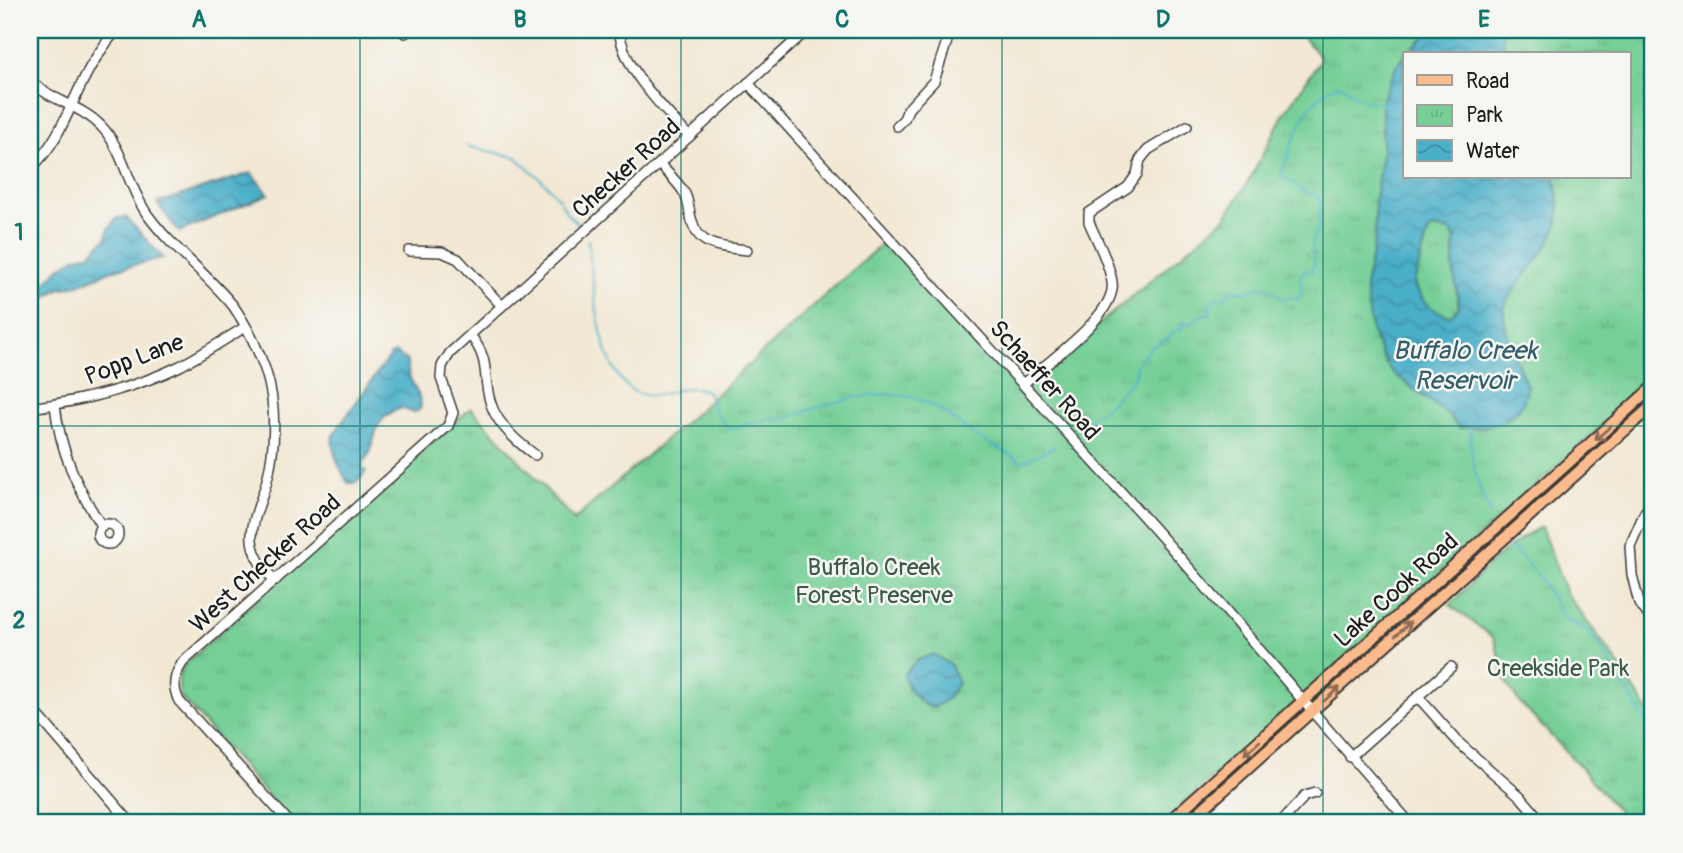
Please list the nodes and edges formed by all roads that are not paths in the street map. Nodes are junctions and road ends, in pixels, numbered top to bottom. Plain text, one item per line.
1 (116, 30) edge
2 (619, 30) edge
3 (807, 30) edge
4 (957, 30) edge
5 (30, 81) edge
6 (748, 83) junction
7 (72, 108) junction
8 (897, 126) dead end
9 (1187, 126) dead end
10 (689, 137) junction
11 (659, 164) junction
12 (30, 169) edge
13 (747, 250) dead end
14 (409, 251) dead end
15 (502, 306) junction
16 (246, 327) junction
17 (470, 335) junction
18 (1023, 384) junction
19 (1653, 387) edge
20 (55, 405) junction
21 (1653, 405) edge
22 (30, 408) edge
23 (535, 455) dead end
24 (1653, 502) edge
25 (102, 527) dead end
26 (275, 581) junction
27 (1653, 621) edge
28 (1451, 667) dead end
29 (1419, 698) junction
30 (30, 706) edge
31 (1307, 707) junction
32 (1350, 757) junction
33 (1315, 793) dead end
34 (131, 823) edge
35 (290, 823) edge
36 (1167, 823) edge
37 (1187, 823) edge
38 (1280, 823) edge
39 (1410, 823) edge
40 (1543, 823) edge

1 - 7 street
2 - 10 street
3 - 6 street, Checker Road
4 - 8 street
5 - 7 street
6 - 10 street, Checker Road
6 - 18 street, Schaeffer Road
7 - 12 street
7 - 16 street
9 - 18 street
10 - 11 street, Checker Road
11 - 13 street
11 - 15 street, Checker Road
14 - 15 street
15 - 17 street, Checker Road
16 - 20 street, Popp Lane
16 - 26 street
17 - 23 street
17 - 26 street, West Checker Road
18 - 31 street, Schaeffer Road
19 -> 31 main road, Lake Cook Road
20 - 22 street, Popp Lane
20 - 25 street
31 -> 21 main road, Lake Cook Road
24 - 27 street
26 - 35 street, West Checker Road
28 - 29 street
29 - 32 street
29 - 40 street
30 - 34 street
31 - 32 street, Schaeffer Road
31 -> 36 main road, Lake Cook Road
31 - 37 main road, Lake Cook Road
32 - 39 street, Schaeffer Road
33 - 38 street

